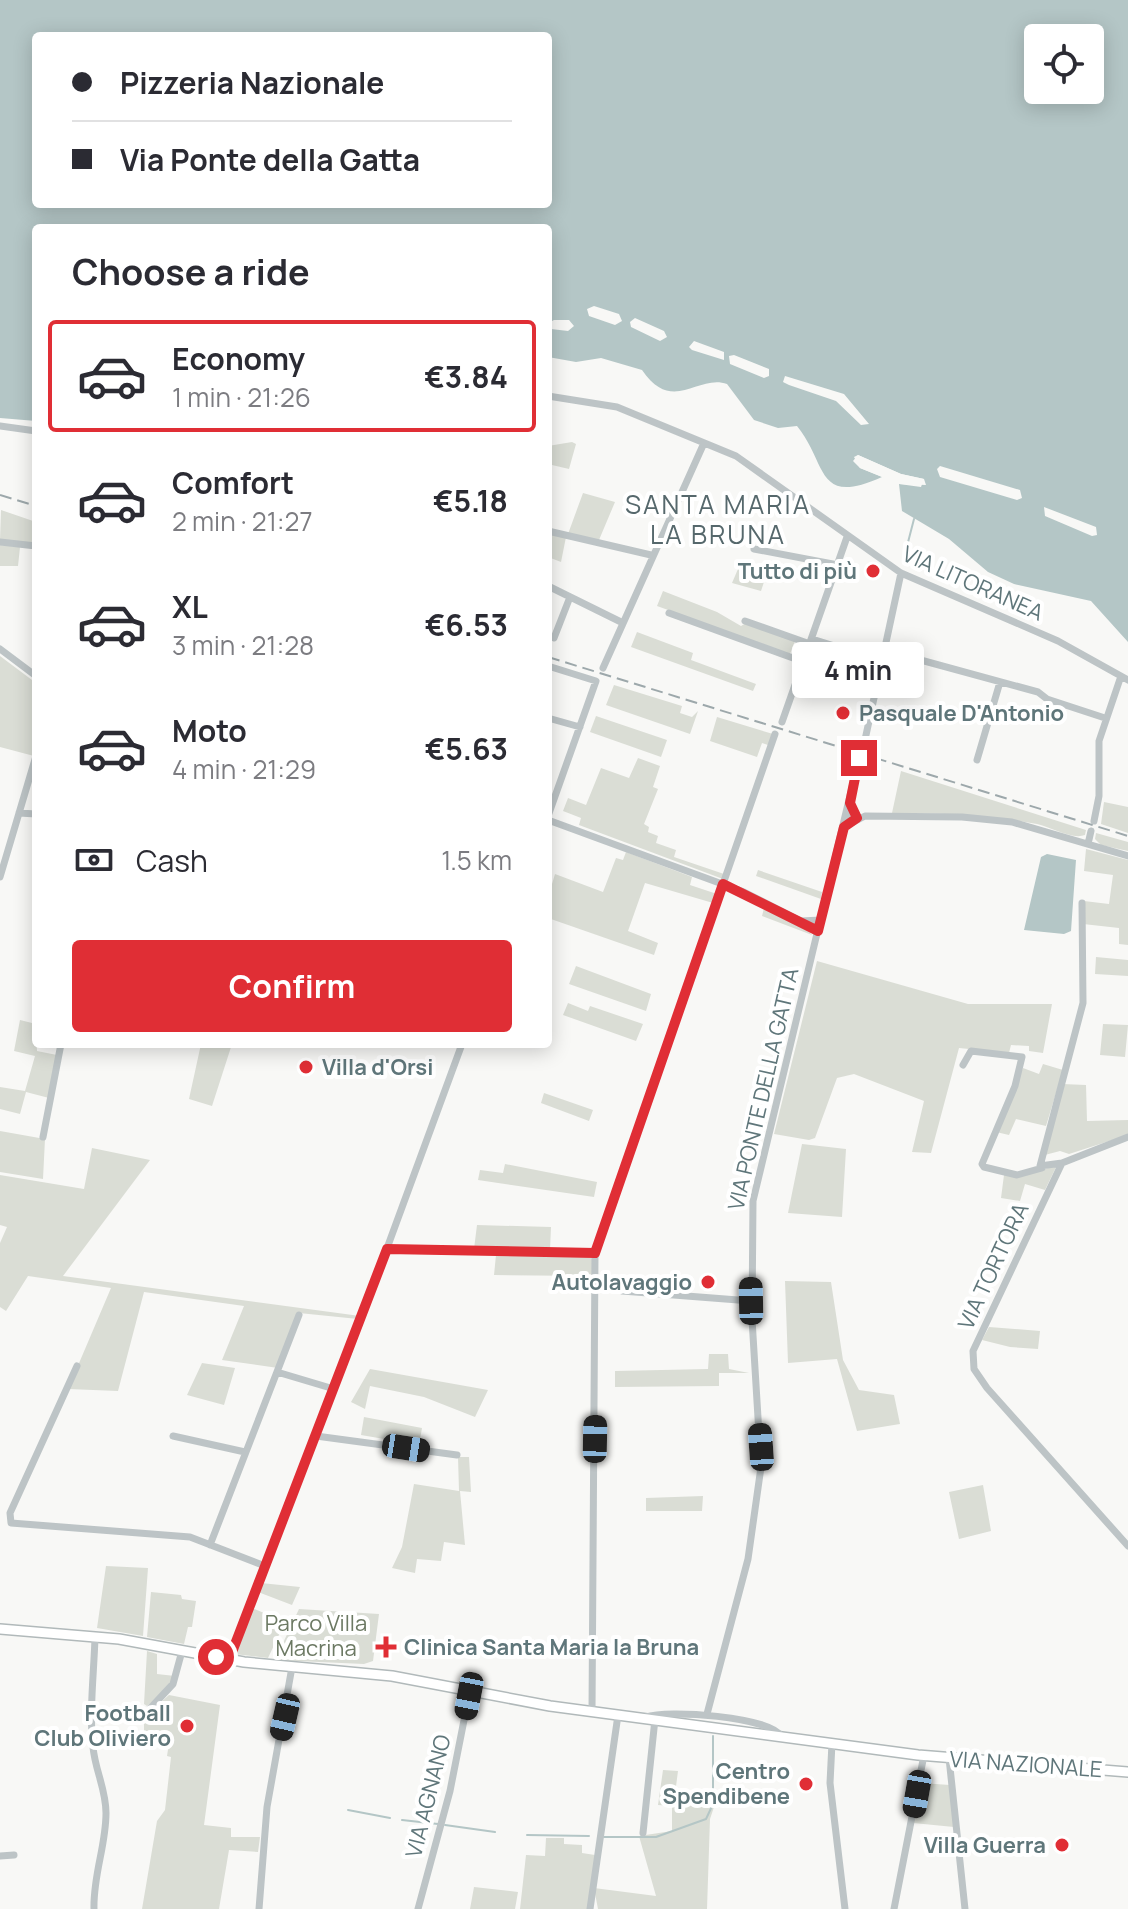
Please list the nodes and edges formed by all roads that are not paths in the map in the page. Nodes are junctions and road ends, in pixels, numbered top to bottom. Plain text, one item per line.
1 (552, 397) edge
2 (0, 426) edge
3 (32, 430) edge
4 (704, 443) junction
5 (552, 532) edge
6 (847, 537) junction
7 (0, 542) edge
8 (32, 546) edge
9 (754, 549) dead end
10 (651, 555) junction
11 (838, 565) junction
12 (901, 573) junction
13 (552, 588) edge
14 (570, 597) junction
15 (669, 613) dead end
16 (745, 621) dead end
17 (621, 622) junction
18 (554, 638) dead end
19 (811, 642) junction
20 (0, 649) edge
21 (884, 650) junction
22 (804, 662) junction
23 (552, 667) edge
24 (603, 668) dead end
25 (32, 673) edge
26 (1125, 678) edge
27 (1000, 682) junction
28 (1105, 718) junction
29 (552, 719) edge
30 (782, 722) dead end
31 (580, 727) junction
32 (775, 734) dead end
33 (863, 749) dead end
34 (859, 758) dead end
35 (977, 760) dead end
36 (32, 769) edge
37 (552, 807) edge
38 (19, 813) junction
39 (32, 814) edge
40 (852, 815) junction
41 (552, 820) edge
42 (1094, 821) dead end
43 (1091, 831) dead end
44 (1088, 844) junction
45 (1128, 856) edge
46 (0, 877) edge
47 (723, 884) junction
48 (1082, 903) dead end
49 (821, 920) junction
50 (801, 921) junction
51 (818, 931) junction
52 (60, 1048) edge
53 (461, 1048) edge
54 (963, 1065) dead end
55 (43, 1137) dead end
56 (1128, 1137) edge
57 (1062, 1163) junction
58 (1042, 1168) junction
59 (387, 1249) junction
60 (595, 1253) junction
61 (596, 1281) junction
62 (751, 1301) junction
63 (299, 1315) dead end
64 (77, 1366) dead end
65 (277, 1372) junction
66 (334, 1389) junction
67 (173, 1436) dead end
68 (316, 1436) junction
69 (245, 1452) junction
70 (457, 1455) dead end
71 (210, 1545) junction
72 (1128, 1546) edge
73 (265, 1566) junction
74 (0, 1629) edge
75 (95, 1637) junction
76 (182, 1651) junction
77 (229, 1660) junction
78 (292, 1667) junction
79 (470, 1690) junction
80 (592, 1712) junction
81 (707, 1714) junction
82 (144, 1715) dead end
83 (618, 1715) junction
84 (650, 1719) junction
85 (781, 1736) junction
86 (832, 1743) junction
87 (924, 1755) junction
88 (949, 1758) junction
89 (1128, 1772) edge
90 (643, 1833) dead end
91 (14, 1855) dead end
92 (0, 1856) edge
93 (94, 1909) edge
94 (259, 1909) edge
95 (418, 1909) edge
96 (590, 1909) edge
97 (845, 1909) edge
98 (894, 1909) edge
99 (965, 1909) edge

1 - 4 street, VIA LITORANEA
2 - 3 street
4 - 6 street, VIA LITORANEA
4 - 10 street
5 - 10 street
6 - 11 street
6 - 12 street, VIA LITORANEA
7 - 8 street
9 - 11 street
10 - 17 street
11 - 19 street
12 - 21 street
12 - 26 street, VIA LITORANEA
13 - 14 street
14 - 17 street
14 - 18 street
15 - 22 street
16 - 19 street
17 - 24 street
19 - 21 street
19 - 22 street
20 - 25 street
21 - 27 street
21 - 33 street
22 - 30 street
23 - 31 street
26 - 28 street
27 - 28 street
27 - 35 street
28 - 42 street
29 - 31 street
31 - 37 street
32 - 47 street
34 - 40 street
36 - 38 street
38 - 39 street
38 - 46 street
40 - 44 street
40 - 49 street, VIA PONTE DELLA GATTA
41 - 47 street
43 - 44 street
44 - 45 street
47 - 50 street
47 - 60 street
48 - 58 street
49 - 50 street
49 - 51 street, VIA PONTE DELLA GATTA
50 - 51 street
51 - 62 street, VIA PONTE DELLA GATTA
52 - 55 street
53 - 59 street
54 - 58 street
56 - 57 street
57 - 58 street
57 - 72 street, VIA TORTORA
59 - 60 street
59 - 66 street
60 - 61 street
61 - 62 street
61 - 80 street
62 - 81 street, VIA PONTE DELLA GATTA
63 - 65 street
64 - 71 street
65 - 66 street
65 - 69 street
66 - 68 street
67 - 69 street
68 - 70 street
68 - 73 street
69 - 71 street
71 - 73 street
73 - 77 street
74 - 75 main road, VIA NAZIONALE
75 - 76 main road, VIA NAZIONALE
75 - 93 street
76 - 77 main road, VIA NAZIONALE
76 - 82 street
77 - 78 main road, VIA NAZIONALE
78 - 79 main road, VIA NAZIONALE
78 - 94 street
79 - 80 main road, VIA NAZIONALE
79 - 95 street, VIA AGNANO
80 - 83 main road, VIA NAZIONALE
81 - 84 street, VIA NAZIONALE
81 - 85 street, VIA NAZIONALE
83 - 84 main road, VIA NAZIONALE
83 - 96 street
84 - 85 main road, VIA NAZIONALE
84 - 90 street
85 - 86 main road, VIA NAZIONALE
86 - 87 main road, VIA NAZIONALE
86 - 97 street
87 - 88 main road, VIA NAZIONALE
87 - 98 street
88 - 89 main road, VIA NAZIONALE
88 - 99 street
91 - 92 street

